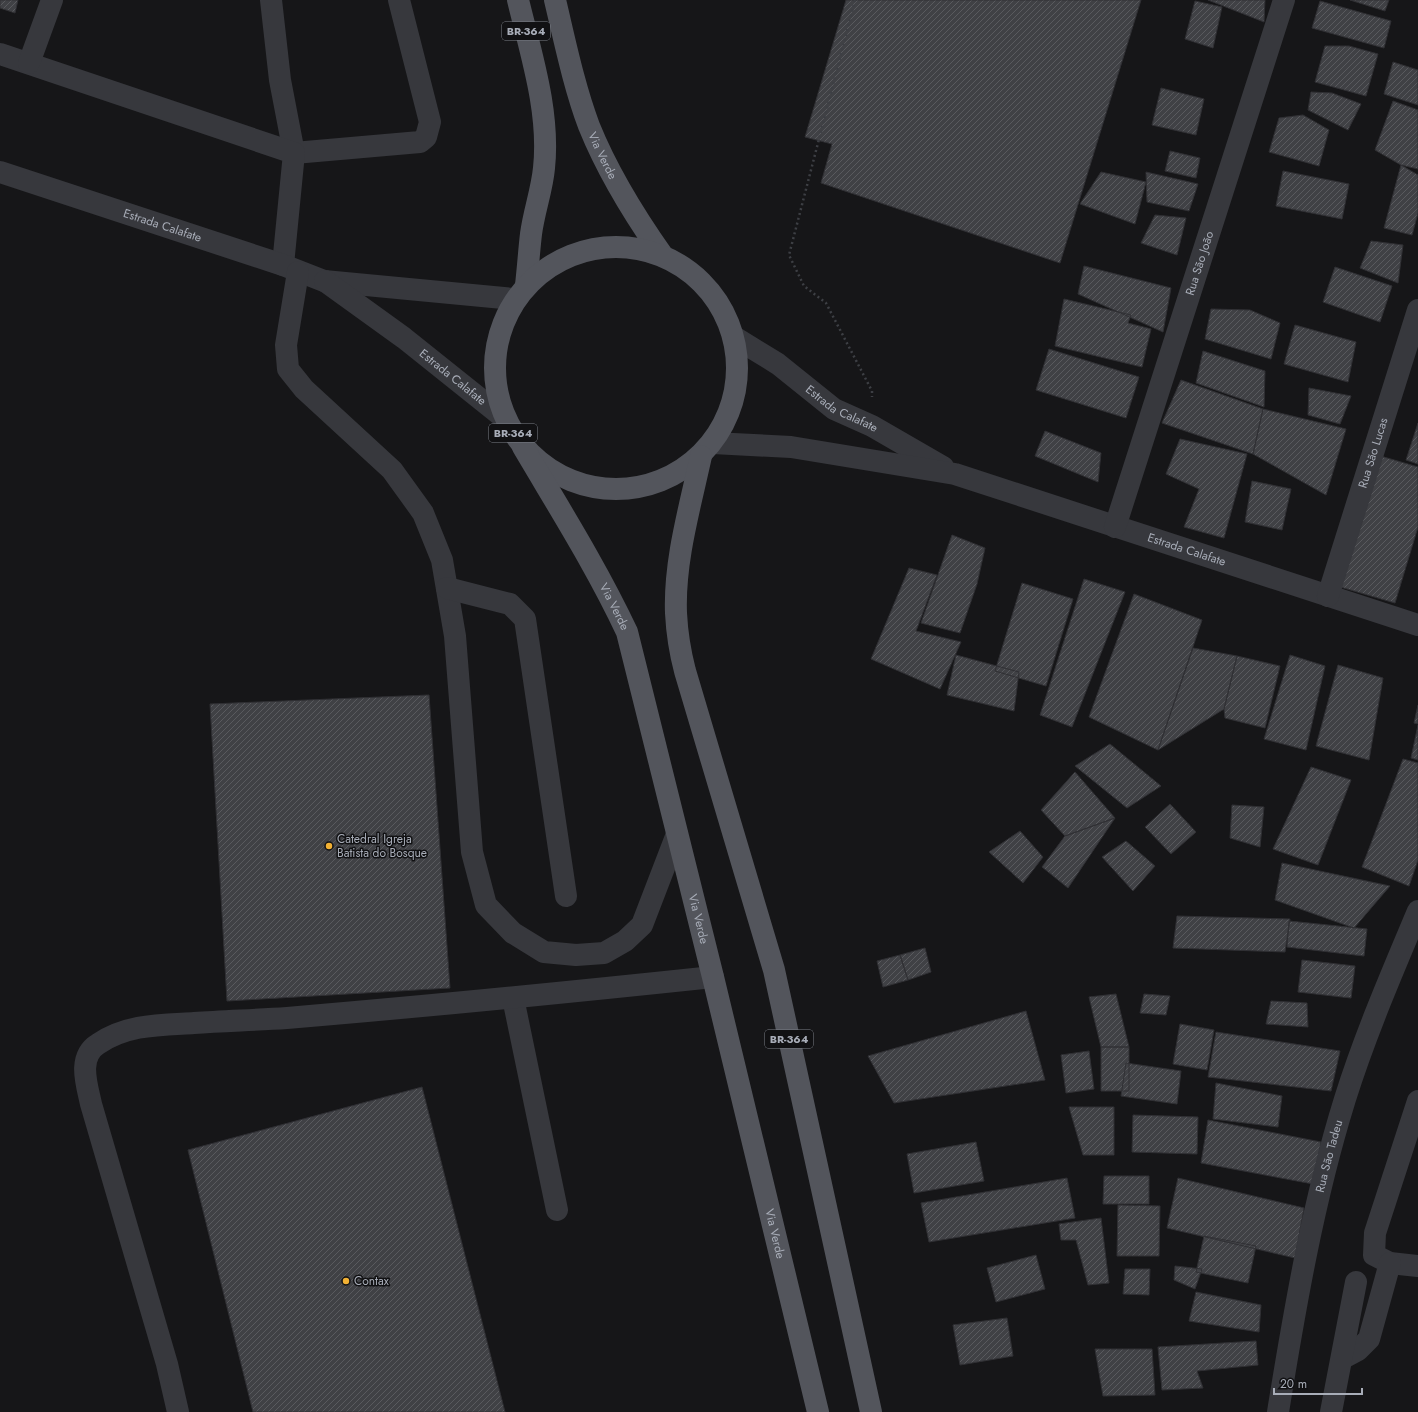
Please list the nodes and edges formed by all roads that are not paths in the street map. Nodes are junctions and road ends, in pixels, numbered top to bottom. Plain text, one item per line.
1 (52, 0) edge
2 (271, 0) edge
3 (399, 0) edge
4 (518, 0) edge
5 (555, 0) edge
6 (1284, 0) edge
7 (0, 54) edge
8 (29, 63) junction
9 (294, 153) junction
10 (0, 172) edge
11 (663, 256) junction
12 (291, 268) junction
13 (324, 281) junction
14 (520, 292) junction
15 (1418, 310) edge
16 (734, 337) junction
17 (504, 418) junction
18 (523, 447) junction
19 (707, 450) junction
20 (955, 474) junction
21 (1115, 527) junction
22 (447, 588) junction
23 (1328, 596) junction
24 (1418, 626) edge
25 (677, 834) junction
26 (566, 896) dead end
27 (1418, 911) edge
28 (713, 977) junction
29 (513, 998) junction
30 (1418, 1101) edge
31 (557, 1210) dead end
32 (1390, 1263) junction
33 (1418, 1266) edge
34 (1356, 1282) dead end
35 (1343, 1358) junction
36 (178, 1412) edge
37 (818, 1412) edge
38 (871, 1412) edge
39 (1278, 1412) edge
40 (1331, 1412) edge

1 - 8 street
2 - 9 street
3 - 9 street
4 - 14 main road, BR-364
5 - 11 main road, Via Verde / BR-364
6 - 21 street, Rua São João
7 - 8 street
8 - 9 street
9 - 12 street
10 - 12 street, Estrada Calafate
11 - 14 main road, BR-364
11 - 16 main road, BR-364
12 - 13 street, Estrada Calafate
12 - 22 street
13 - 14 street, Estrada Calafate
13 - 17 street, Estrada Calafate
14 - 17 main road, BR-364
15 - 23 street, Rua São Lucas
16 - 19 main road, BR-364
16 - 20 street, Estrada Calafate
17 - 18 main road, BR-364
18 - 19 main road, BR-364
18 - 25 main road, Via Verde / BR-364
19 - 20 street, Estrada Calafate
19 - 38 main road, BR-364
20 - 21 street, Estrada Calafate
21 - 23 street, Estrada Calafate
22 - 25 street
22 - 26 street
23 - 24 street, Estrada Calafate
25 - 28 main road, Via Verde / BR-364
27 - 39 street, Rua São Tadeu
28 - 29 street
28 - 37 main road, Via Verde / BR-364
29 - 31 street
29 - 36 street
30 - 32 street
32 - 33 street
32 - 35 street
34 - 35 street
35 - 40 street

